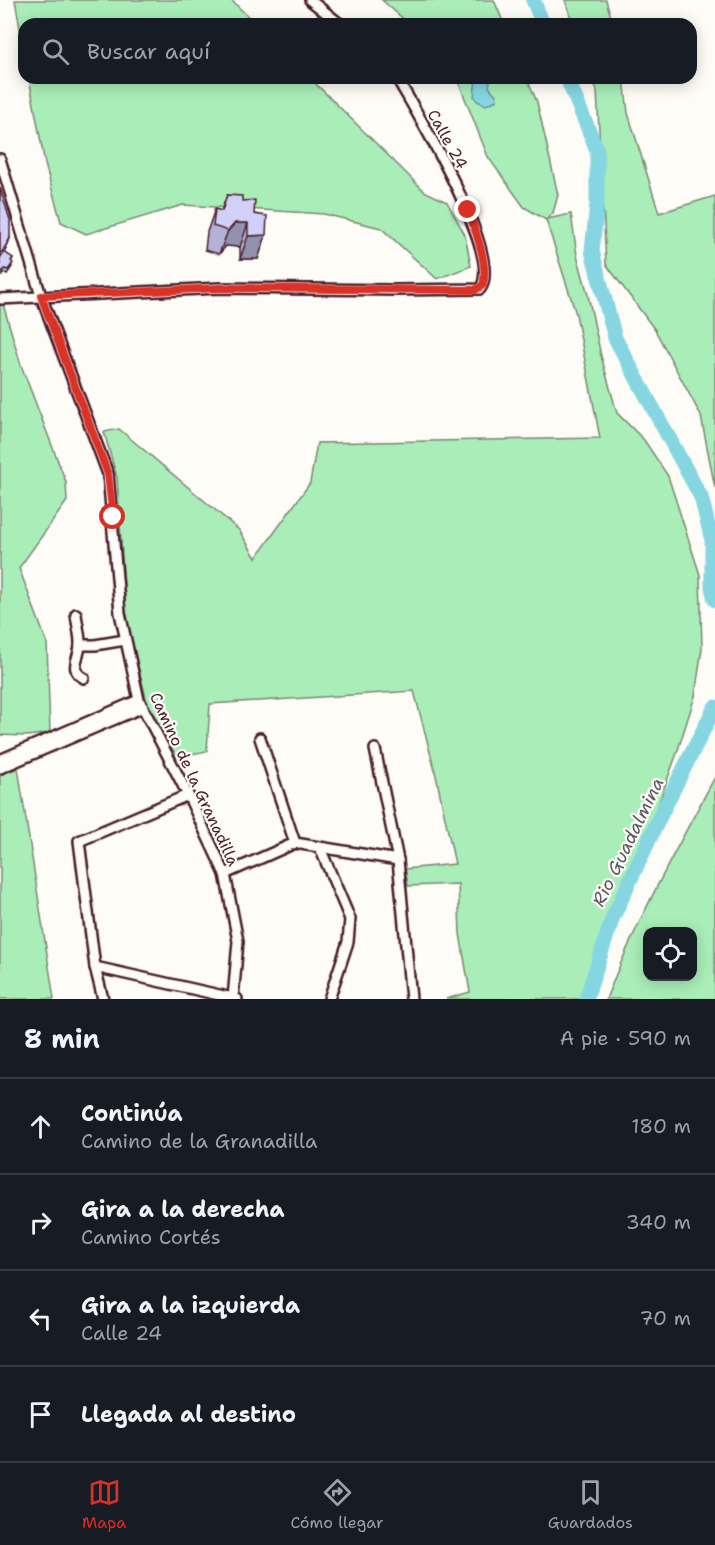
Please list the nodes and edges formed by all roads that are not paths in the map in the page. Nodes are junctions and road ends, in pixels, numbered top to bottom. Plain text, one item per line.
1 (310, 0) edge
2 (332, 18) edge
3 (400, 84) edge
4 (0, 159) edge
5 (41, 296) junction
6 (0, 299) edge
7 (76, 614) dead end
8 (125, 639) junction
9 (80, 645) junction
10 (84, 678) dead end
11 (141, 703) junction
12 (260, 738) dead end
13 (375, 749) dead end
14 (0, 760) edge
15 (0, 768) edge
16 (188, 795) junction
17 (295, 843) junction
18 (320, 848) junction
19 (398, 860) junction
20 (225, 874) junction
21 (95, 967) junction
22 (103, 999) edge
23 (234, 999) edge
24 (329, 999) edge
25 (411, 999) edge

1 - 2 street
3 - 5 street, Calle 24
4 - 5 street, Camino de la Granadilla
5 - 6 street
5 - 8 street, Camino de la Granadilla
7 - 9 street
8 - 9 street
8 - 11 street, Camino de la Granadilla
9 - 10 street
11 - 14 street
11 - 15 street
11 - 16 street, Camino de la Granadilla
12 - 17 street
13 - 19 street
16 - 20 street, Camino de la Granadilla
16 - 21 street
17 - 18 street
17 - 20 street
18 - 19 street
18 - 24 street
19 - 25 street
20 - 23 street, Camino de la Granadilla
21 - 22 street
21 - 23 street

